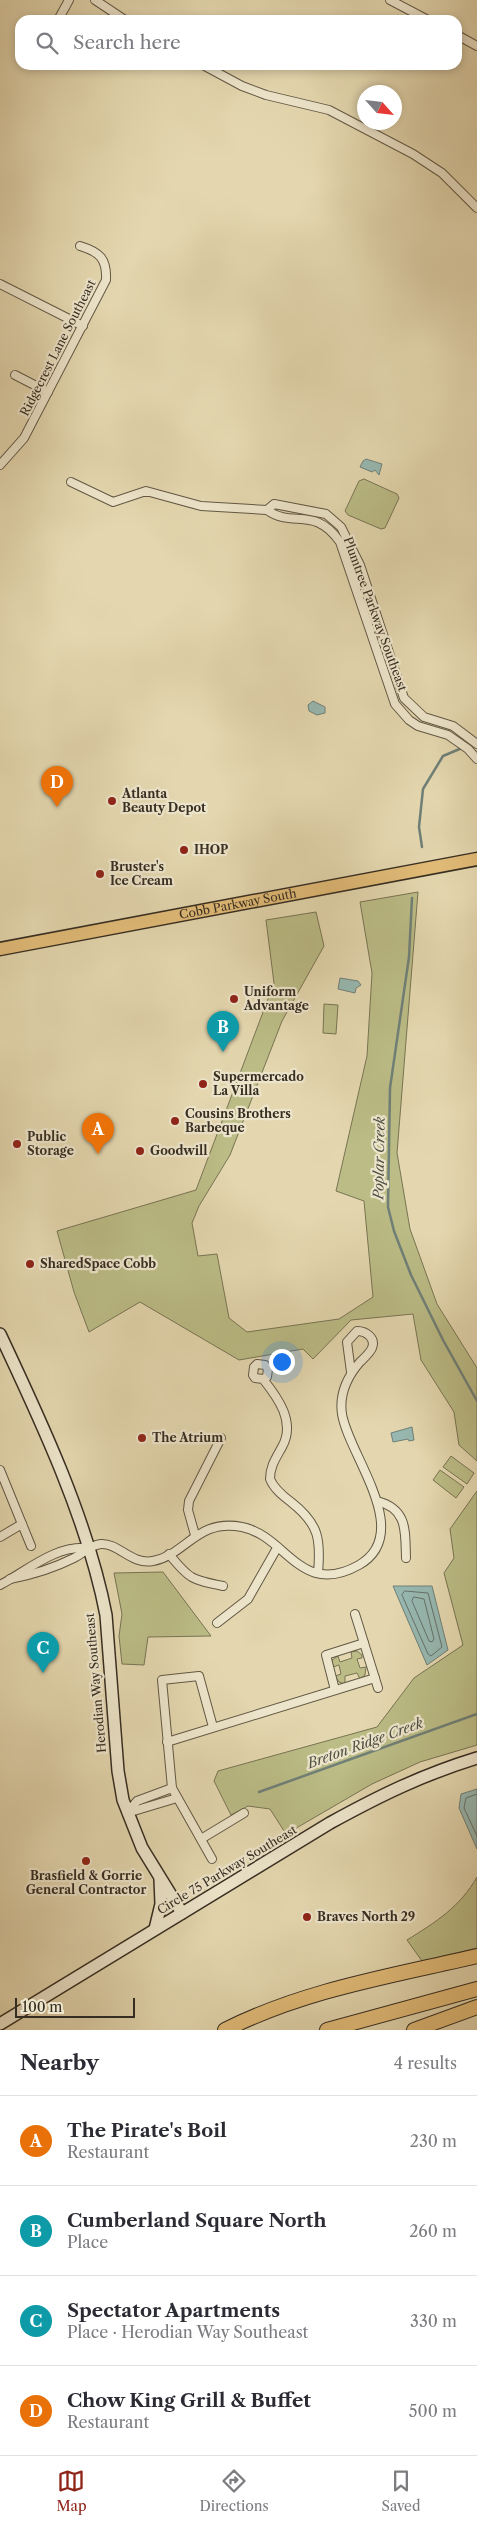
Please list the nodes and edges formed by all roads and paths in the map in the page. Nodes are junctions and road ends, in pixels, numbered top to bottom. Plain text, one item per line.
1 (69, 0) edge
2 (95, 0) edge
3 (390, 0) edge
4 (61, 15) edge
5 (118, 15) edge
6 (418, 15) edge
7 (462, 38) edge
8 (477, 46) edge
9 (212, 70) edge
10 (477, 208) edge
11 (80, 246) dead end
12 (0, 284) edge
13 (83, 326) junction
14 (15, 375) dead end
15 (48, 392) junction
16 (0, 465) edge
17 (71, 482) dead end
18 (267, 510) junction
19 (477, 744) edge
20 (477, 759) edge
21 (474, 860) edge
22 (0, 949) edge
23 (0, 1334) edge
24 (351, 1372) junction
25 (263, 1379) dead end
26 (221, 1438) dead end
27 (0, 1470) edge
28 (377, 1501) junction
29 (22, 1524) junction
30 (196, 1535) junction
31 (0, 1537) edge
32 (31, 1546) dead end
33 (88, 1548) junction
34 (278, 1548) junction
35 (169, 1554) junction
36 (406, 1558) dead end
37 (318, 1573) junction
38 (0, 1585) edge
39 (223, 1586) dead end
40 (355, 1614) dead end
41 (217, 1624) dead end
42 (364, 1643) junction
43 (375, 1678) junction
44 (378, 1688) dead end
45 (335, 1690) junction
46 (213, 1727) junction
47 (167, 1742) junction
48 (477, 1758) edge
49 (172, 1788) junction
50 (177, 1798) junction
51 (127, 1813) junction
52 (244, 1813) dead end
53 (201, 1839) junction
54 (212, 1859) dead end
55 (160, 1878) junction
56 (182, 1913) junction
57 (155, 1929) junction
58 (477, 1956) edge
59 (477, 1990) edge
60 (477, 2007) edge
61 (0, 2024) edge
62 (225, 2030) edge
63 (327, 2030) edge
64 (414, 2030) edge

1 - 4 street
2 - 5 street
3 - 6 street
7 - 8 street
9 - 10 street
11 - 13 street, Ridgecrest Lane Southeast
12 - 13 street
13 - 15 street, Ridgecrest Lane Southeast
14 - 15 street
15 - 16 street, Ridgecrest Lane Southeast
17 - 18 street, Plumtree Parkway Southeast
18 - 19 street, Plumtree Parkway Southeast
18 - 20 street, Plumtree Parkway Southeast
21 - 22 main road, Cobb Parkway South
23 - 33 street, Herodian Way Southeast
24 - 24 street
24 - 28 street
25 - 37 street
26 - 30 street
27 - 29 street
28 - 36 street
28 - 37 street
29 - 31 street
29 - 32 street
30 - 34 street
30 - 35 street
33 - 35 street
33 - 38 street
33 - 51 street, Herodian Way Southeast
34 - 37 street
34 - 41 street
35 - 39 street
40 - 42 street
42 - 43 street
42 - 45 street
43 - 44 street
43 - 45 street
45 - 46 street
46 - 47 street
46 - 47 street
47 - 49 street
48 - 56 street, Circle 75 Parkway Southeast
49 - 50 street
49 - 51 street
50 - 51 street
50 - 53 street
51 - 55 street, Herodian Way Southeast
52 - 53 street
53 - 54 street
55 - 56 street, Herodian Way Southeast
55 - 57 street
56 - 57 street, Circle 75 Parkway Southeast
57 - 61 street, Circle 75 Parkway Southeast
58 - 62 highway
59 - 63 highway
60 - 64 highway

